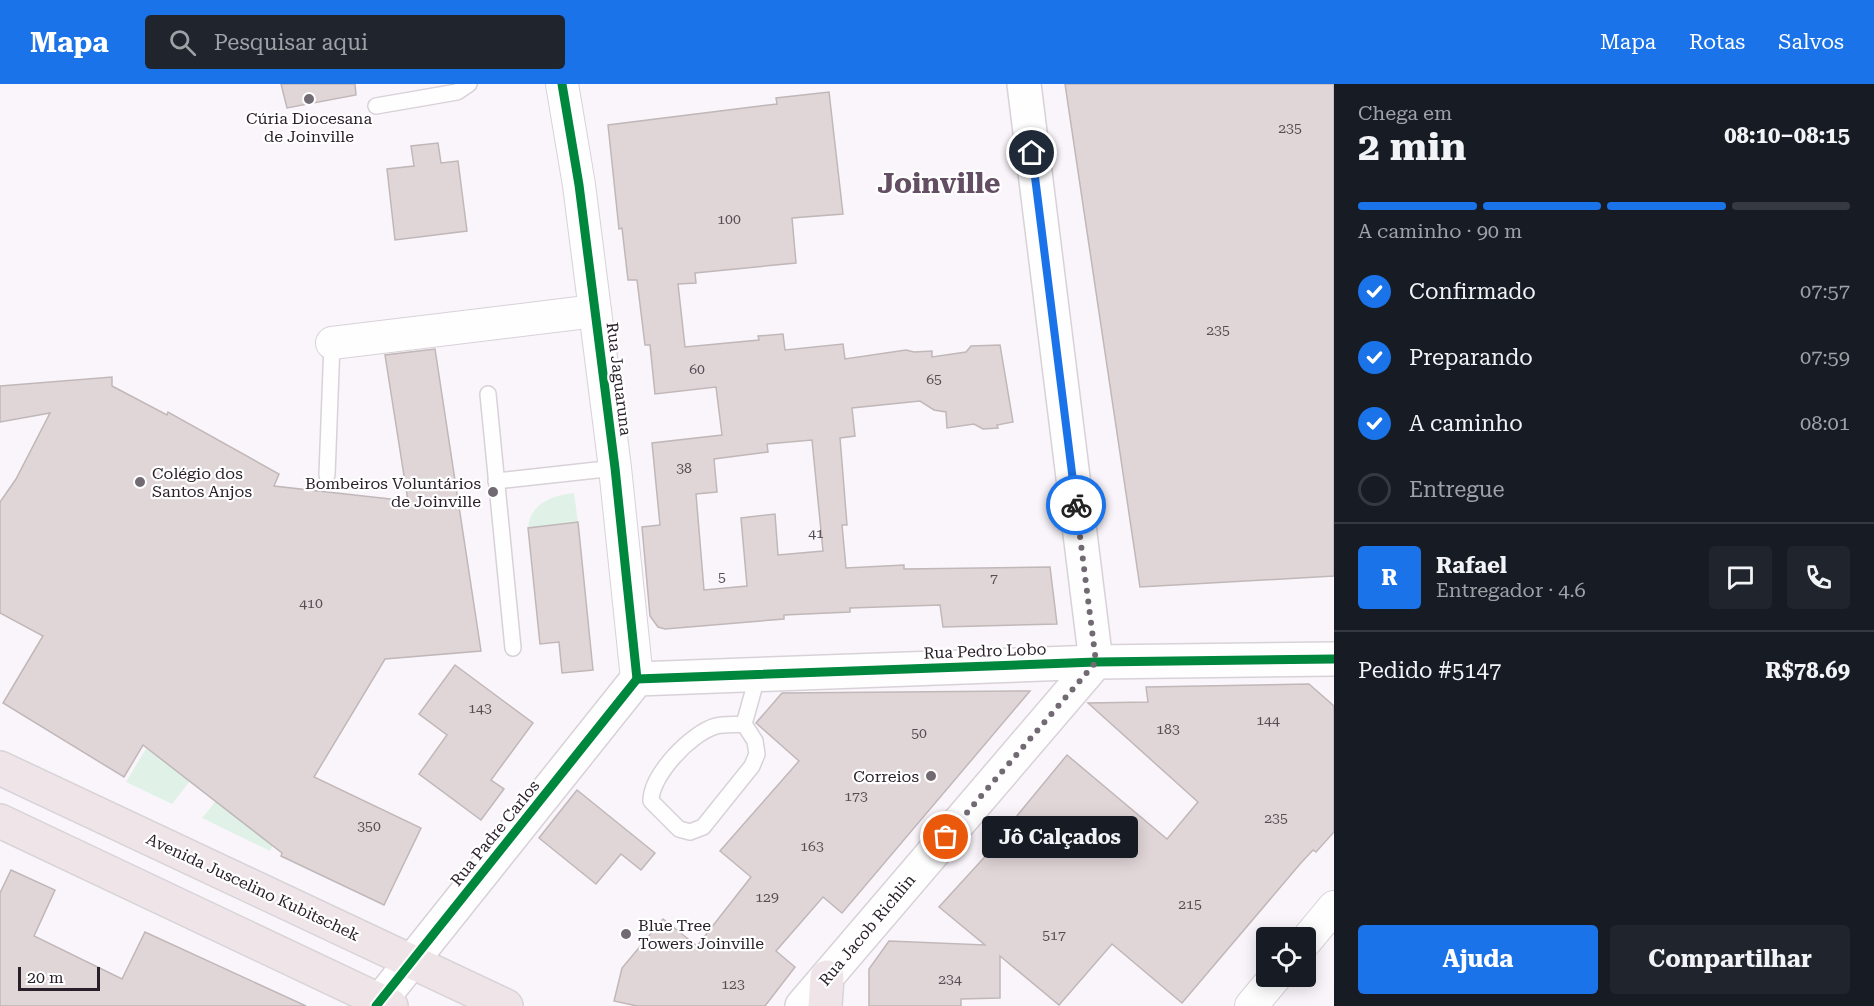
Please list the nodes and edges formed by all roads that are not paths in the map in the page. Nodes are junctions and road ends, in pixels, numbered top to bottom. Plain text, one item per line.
1 (562, 84) edge
2 (1024, 84) edge
3 (461, 87) edge
4 (376, 106) dead end
5 (595, 311) junction
6 (332, 344) joint
7 (488, 394) dead end
8 (615, 468) junction
9 (327, 475) dead end
10 (496, 481) junction
11 (513, 648) dead end
12 (1334, 659) edge
13 (1096, 662) junction
14 (758, 674) junction
15 (637, 679) junction
16 (744, 724) junction
17 (0, 768) edge
18 (0, 821) edge
19 (1334, 908) edge
20 (1316, 929) edge
21 (411, 962) junction
22 (1267, 987) edge
23 (826, 992) edge
24 (382, 1004) edge
25 (506, 1006) edge
26 (802, 1006) edge
27 (1251, 1006) edge

1 - 5 street, Rua Jaguaruna
2 - 13 main road
3 - 4 lane
5 - 6 street
5 - 8 street, Rua Jaguaruna
6 - 9 lane
7 - 10 lane
8 - 10 lane
8 - 15 street, Rua Jaguaruna
10 - 11 lane
12 - 13 main road, Rua Pedro Lobo
13 - 14 main road, Rua Pedro Lobo
13 - 23 main road, Rua Jacob Richlin
14 - 15 main road, Rua Pedro Lobo
14 - 16 lane
15 - 21 main road, Rua Padre Carlos
16 - 16 lane
17 - 21 main road, Avenida Juscelino Kubitschek
18 - 24 main road
19 - 20 street
21 - 24 main road, Rua Padre Carlos
21 - 25 main road, Avenida Juscelino Kubitschek
22 - 27 street
23 - 26 main road, Rua Jacob Richlin

